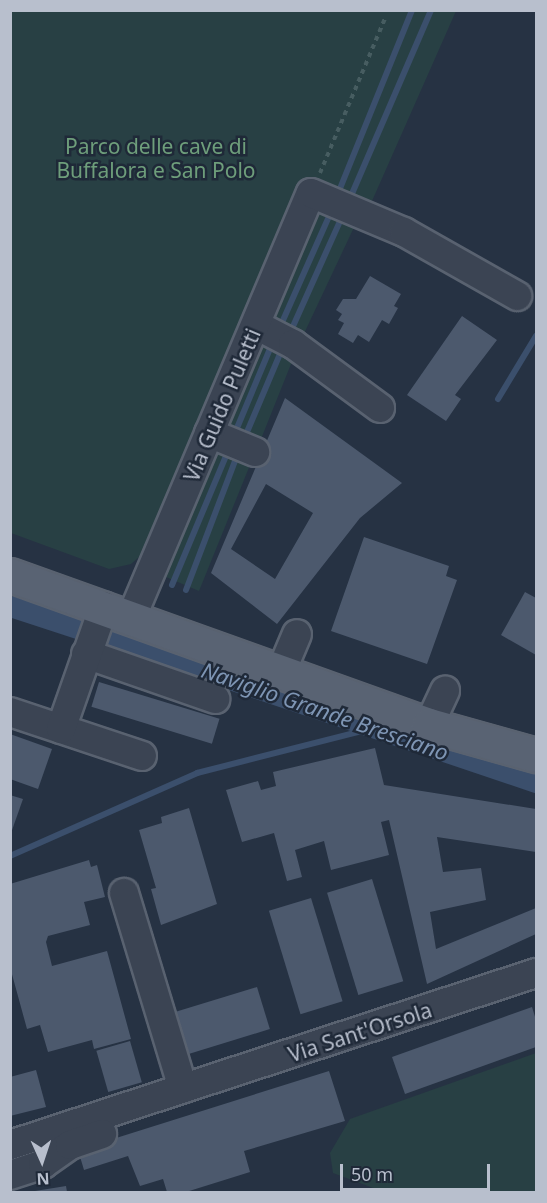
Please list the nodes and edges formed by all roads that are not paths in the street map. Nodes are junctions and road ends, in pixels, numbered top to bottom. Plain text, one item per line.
1 (517, 296) dead end
2 (256, 325) junction
3 (380, 408) dead end
4 (209, 433) junction
5 (255, 452) dead end
6 (10, 575) edge
7 (118, 611) junction
8 (297, 634) dead end
9 (86, 654) junction
10 (280, 672) junction
11 (445, 691) dead end
12 (215, 699) dead end
13 (10, 712) edge
14 (429, 725) junction
15 (61, 729) junction
16 (537, 755) edge
17 (142, 756) dead end
18 (124, 893) dead end
19 (537, 973) edge
20 (351, 1036) junction
21 (183, 1088) junction
22 (10, 1145) edge
23 (43, 1164) junction
24 (10, 1175) edge
25 (10, 1192) edge

1 - 2 street, Via Guido Puletti
2 - 3 street
2 - 4 street, Via Guido Puletti
4 - 5 street
4 - 7 street, Via Guido Puletti
6 - 7 main road
7 - 9 street, Via Guido Puletti
7 - 10 main road
8 - 10 street
9 - 12 street
9 - 15 street, Via Guido Puletti
10 - 14 main road
11 - 14 street
13 - 15 street
14 - 16 main road
15 - 17 street
18 - 21 street
19 - 20 street, Via Sant'Orsola
20 - 21 street, Via Sant'Orsola
20 - 23 street
21 - 22 street, Via Sant'Orsola
23 - 24 street
23 - 25 street

